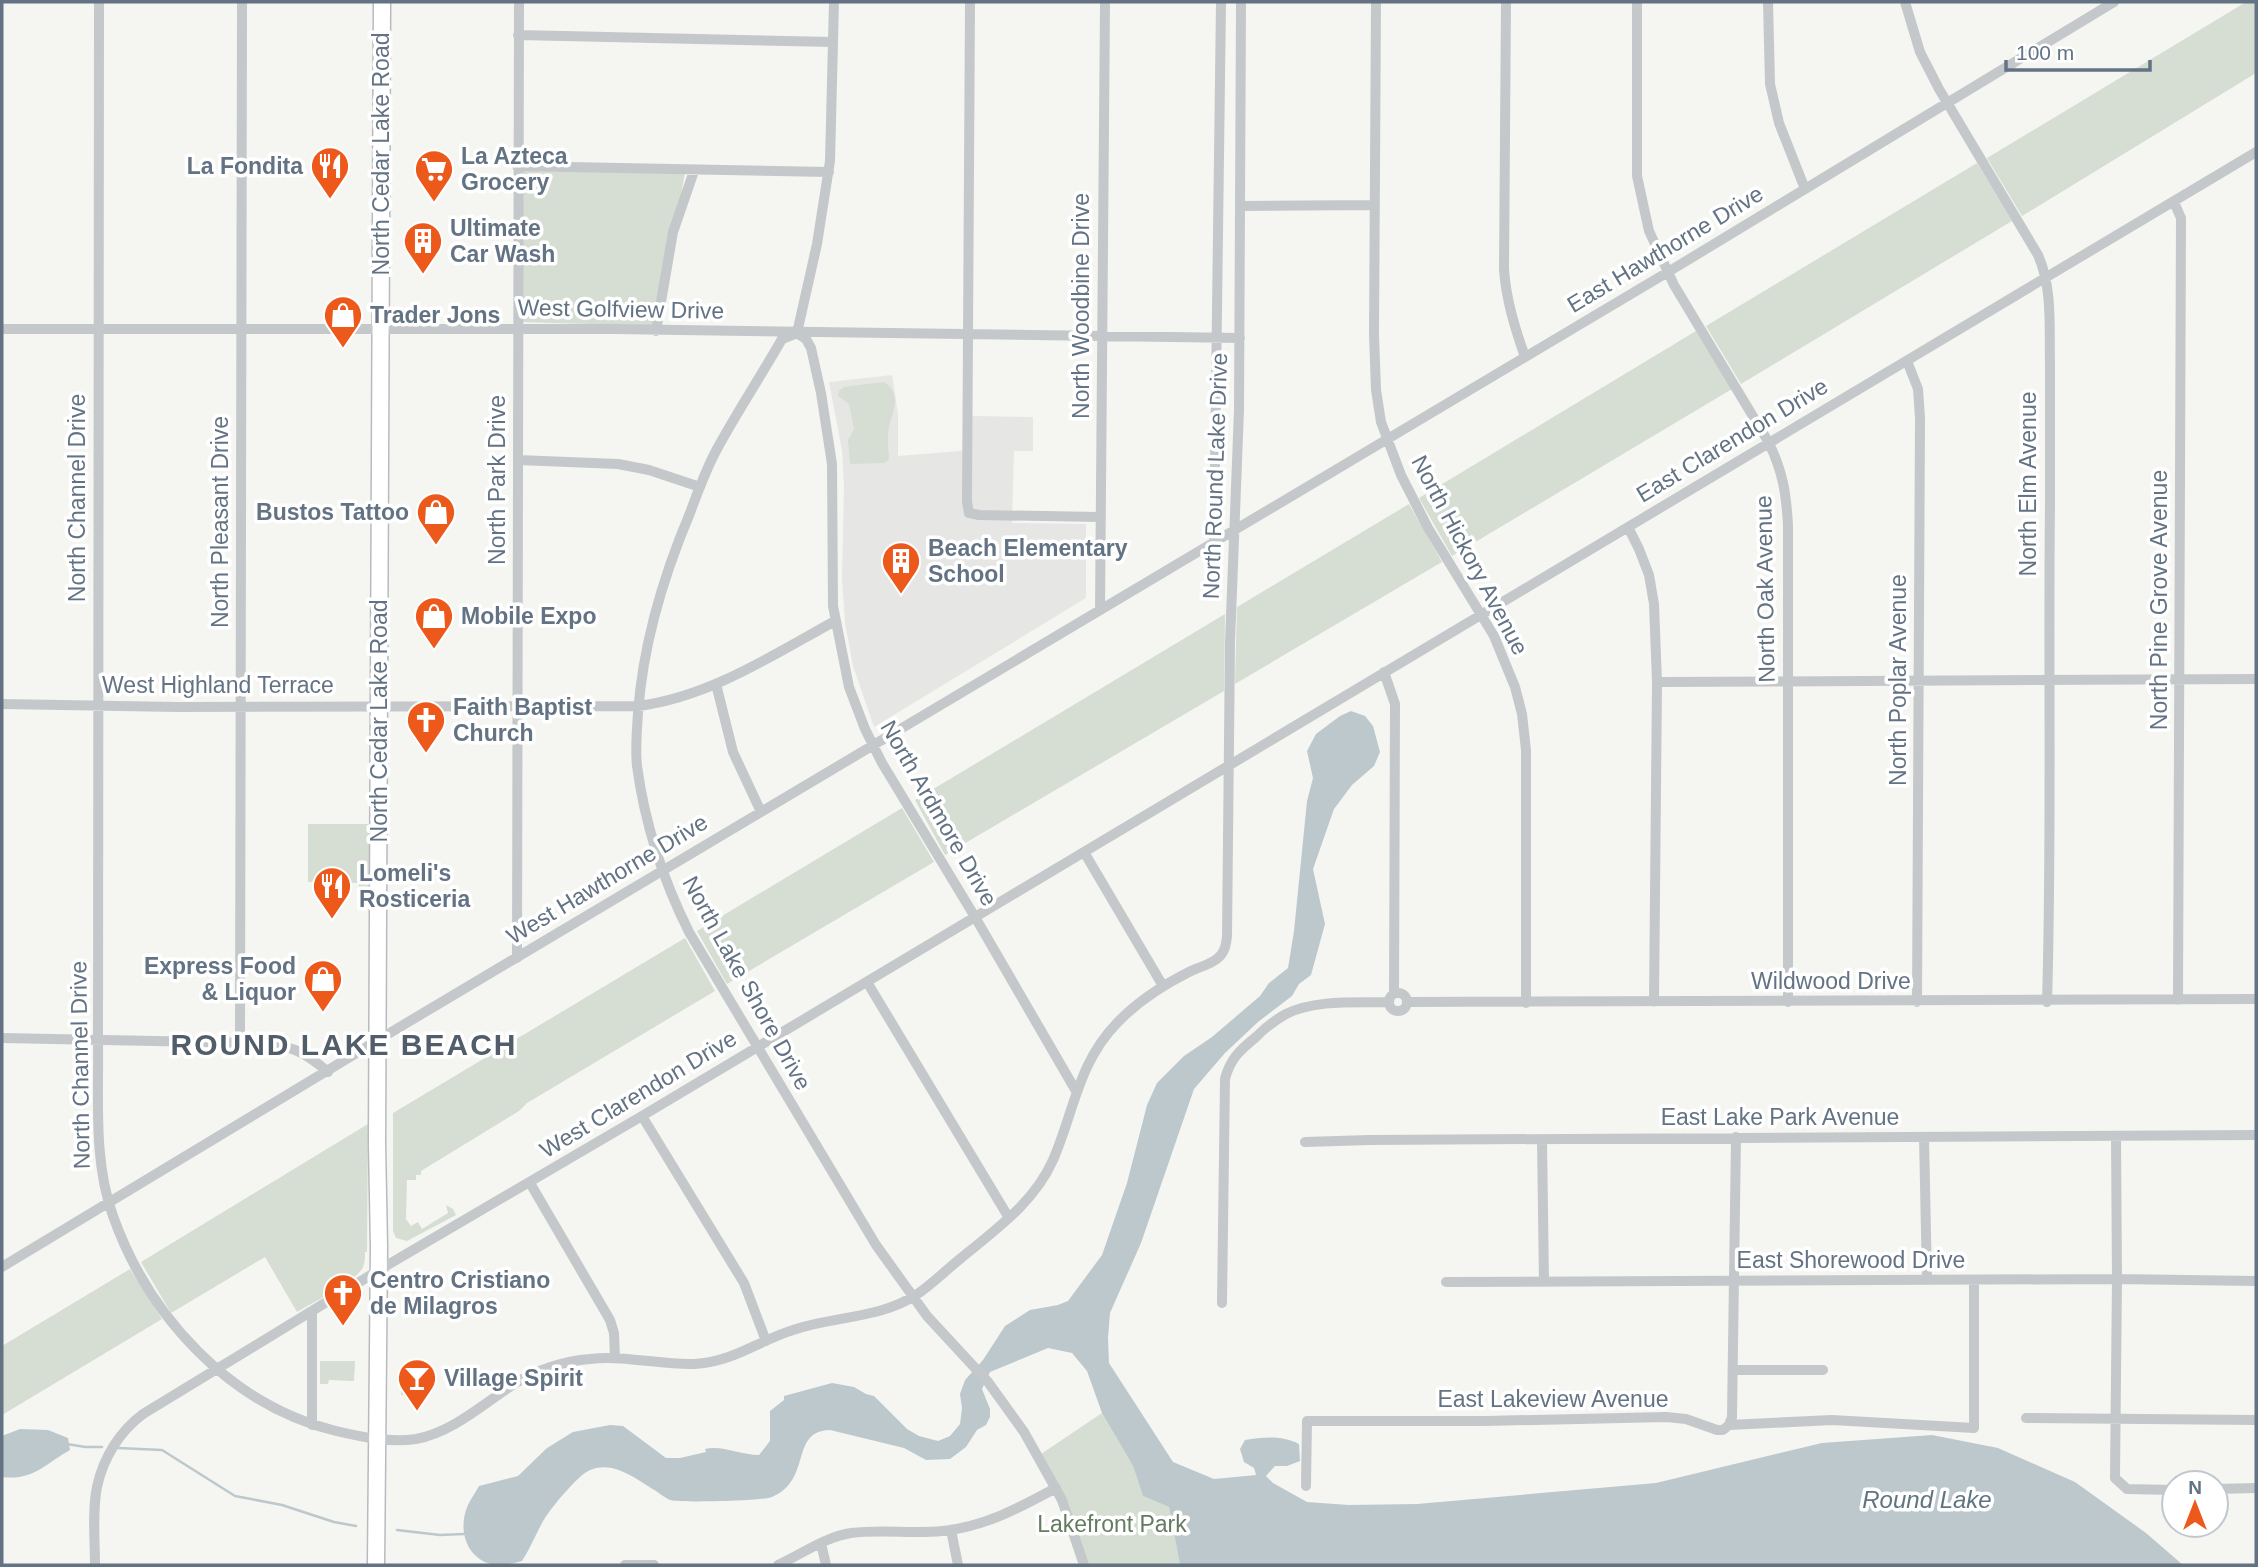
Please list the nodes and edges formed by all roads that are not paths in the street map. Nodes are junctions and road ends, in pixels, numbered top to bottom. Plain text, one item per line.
1 (99, 2) edge
2 (242, 2) edge
3 (382, 2) edge
4 (519, 2) edge
5 (834, 2) edge
6 (970, 2) edge
7 (1105, 2) edge
8 (1222, 2) edge
9 (1241, 2) edge
10 (1376, 2) edge
11 (1506, 2) edge
12 (1637, 2) edge
13 (1768, 2) edge
14 (1905, 2) edge
15 (2114, 2) edge
16 (518, 35) junction
17 (833, 42) junction
18 (1947, 102) junction
19 (2256, 152) edge
20 (517, 166) junction
21 (694, 171) junction
22 (829, 172) junction
23 (1805, 189) junction
24 (2174, 202) junction
25 (1374, 205) junction
26 (1241, 206) junction
27 (1668, 272) junction
28 (2046, 278) junction
29 (98, 328) junction
30 (241, 328) junction
31 (381, 328) junction
32 (2, 329) edge
33 (518, 329) junction
34 (656, 331) junction
35 (797, 333) junction
36 (968, 335) junction
37 (1103, 336) junction
38 (1217, 337) junction
39 (1240, 338) junction
40 (1525, 357) junction
41 (1907, 361) junction
42 (1387, 439) junction
43 (1769, 443) junction
44 (518, 460) junction
45 (700, 487) junction
46 (1100, 517) junction
47 (1628, 527) junction
48 (1235, 530) junction
49 (1214, 542) junction
50 (1100, 610) junction
51 (1480, 614) junction
52 (835, 621) junction
53 (1384, 672) junction
54 (2180, 679) junction
55 (2256, 679) edge
56 (2048, 680) junction
57 (1788, 681) junction
58 (1918, 681) junction
59 (1657, 682) junction
60 (716, 684) junction
61 (2, 704) edge
62 (99, 705) junction
63 (240, 706) junction
64 (379, 706) junction
65 (638, 706) junction
66 (519, 707) junction
67 (873, 746) junction
68 (1229, 765) junction
69 (761, 812) junction
70 (1084, 852) junction
71 (662, 871) junction
72 (975, 917) junction
73 (1224, 951) joint
74 (517, 958) junction
75 (867, 982) junction
76 (1163, 986) junction
77 (1392, 998) junction
78 (2256, 999) edge
79 (2178, 1000) junction
80 (1654, 1002) junction
81 (1788, 1002) junction
82 (1917, 1002) junction
83 (2047, 1002) junction
84 (1526, 1003) junction
85 (2, 1038) edge
86 (98, 1040) junction
87 (378, 1040) junction
88 (240, 1043) junction
89 (757, 1048) junction
90 (328, 1072) junction
91 (1076, 1091) junction
92 (642, 1116) junction
93 (2256, 1135) edge
94 (2116, 1136) junction
95 (1736, 1137) junction
96 (1924, 1137) junction
97 (1542, 1140) junction
98 (1305, 1142) dead end
99 (530, 1183) junction
100 (109, 1202) junction
101 (1009, 1217) junction
102 (2, 1267) edge
103 (379, 1270) junction
104 (2117, 1279) junction
105 (1927, 1280) junction
106 (1974, 1280) junction
107 (2256, 1280) edge
108 (1733, 1281) junction
109 (1446, 1282) dead end
110 (1544, 1282) junction
111 (912, 1297) junction
112 (1223, 1303) dead end
113 (312, 1312) junction
114 (766, 1341) junction
115 (615, 1358) junction
116 (217, 1369) junction
117 (1733, 1370) junction
118 (1823, 1370) dead end
119 (2026, 1418) dead end
120 (2115, 1420) junction
121 (2256, 1420) edge
122 (312, 1425) junction
123 (1730, 1425) junction
124 (376, 1439) junction
125 (1306, 1486) dead end
126 (1056, 1488) junction
127 (2256, 1488) edge
128 (2230, 1489) edge
129 (2160, 1490) edge
130 (951, 1530) junction
131 (821, 1543) junction
132 (95, 1565) edge
133 (376, 1565) edge
134 (625, 1565) edge
135 (654, 1565) edge
136 (778, 1565) edge
137 (826, 1565) edge
138 (958, 1565) edge
139 (1084, 1565) edge

1 - 29 street, North Channel Drive
2 - 30 street, North Pleasant Drive
3 - 31 main road, North Cedar Lake Road
4 - 16 street, North Park Drive
5 - 17 street
6 - 36 street
7 - 37 street, North Woodbine Drive
8 - 38 street
9 - 26 street, North Round Lake Drive
10 - 25 street, North Hickory Avenue
11 - 40 street
12 - 27 street, North Oak Avenue
13 - 23 street
14 - 18 street, North Elm Avenue
15 - 18 street, East Hawthorne Drive
16 - 17 street
16 - 20 street, North Park Drive
17 - 22 street
18 - 23 street, East Hawthorne Drive
18 - 28 street, North Elm Avenue
19 - 24 street, East Clarendon Drive
20 - 21 street
20 - 33 street, North Park Drive
21 - 22 street
21 - 34 street
22 - 35 street
23 - 27 street, East Hawthorne Drive
24 - 28 street, East Clarendon Drive
24 - 54 street, North Pine Grove Avenue
25 - 26 street
25 - 42 street, North Hickory Avenue
26 - 39 street, North Round Lake Drive
27 - 40 street, East Hawthorne Drive
27 - 43 street, North Oak Avenue
28 - 41 street, East Clarendon Drive
28 - 56 street, North Elm Avenue
29 - 30 street, West Golfview Drive
29 - 32 street, West Golfview Drive
29 - 62 street, North Channel Drive
30 - 31 street, West Golfview Drive
30 - 63 street, North Pleasant Drive
31 - 33 street, West Golfview Drive
31 - 64 main road, North Cedar Lake Road
33 - 34 street, West Golfview Drive
33 - 44 street, North Park Drive
34 - 35 street, West Golfview Drive
35 - 36 street, West Golfview Drive
35 - 45 street, North Lake Shore Drive
35 - 52 street, North Ardmore Drive
36 - 37 street, West Golfview Drive
36 - 46 street
37 - 38 street, West Golfview Drive
37 - 46 street, North Woodbine Drive
38 - 39 street, West Golfview Drive
38 - 49 street
39 - 48 street, North Round Lake Drive
40 - 42 street, East Hawthorne Drive
41 - 43 street, East Clarendon Drive
41 - 58 street, North Poplar Avenue
42 - 48 street, East Hawthorne Drive
42 - 51 street, North Hickory Avenue
43 - 47 street, East Clarendon Drive
43 - 57 street, North Oak Avenue
44 - 45 street
44 - 66 street, North Park Drive
45 - 65 street, North Lake Shore Drive
46 - 50 street, North Woodbine Drive
47 - 51 street, East Clarendon Drive
47 - 59 street
48 - 49 street, West Hawthorne Drive
48 - 68 street, North Round Lake Drive
49 - 50 street, West Hawthorne Drive
50 - 67 street, West Hawthorne Drive
51 - 53 street, East Clarendon Drive
51 - 84 street, North Hickory Avenue
52 - 60 street, West Highland Terrace
52 - 67 street, North Ardmore Drive
53 - 68 street, East Clarendon Drive
53 - 77 street
54 - 55 street
54 - 56 street
54 - 79 street, North Pine Grove Avenue
56 - 58 street
56 - 83 street, North Elm Avenue
57 - 58 street
57 - 59 street
57 - 81 street, North Oak Avenue
58 - 82 street, North Poplar Avenue
59 - 80 street
60 - 65 street, West Highland Terrace
60 - 69 street
61 - 62 street, West Highland Terrace
62 - 63 street, West Highland Terrace
62 - 86 street, North Channel Drive
63 - 64 street, West Highland Terrace
63 - 88 street, North Pleasant Drive
64 - 66 street, West Highland Terrace
64 - 87 main road, North Cedar Lake Road
65 - 66 street, West Highland Terrace
65 - 71 street, North Lake Shore Drive
66 - 74 street, North Park Drive
67 - 69 street, West Hawthorne Drive
67 - 72 street, North Ardmore Drive
68 - 70 street, West Clarendon Drive
68 - 73 street, North Round Lake Drive
69 - 71 street, West Hawthorne Drive
70 - 72 street, West Clarendon Drive
70 - 76 street
71 - 74 street, West Hawthorne Drive
71 - 89 street, North Lake Shore Drive
72 - 75 street, West Clarendon Drive
72 - 91 street, North Ardmore Drive
73 - 76 street, North Channel Drive
74 - 87 street, West Hawthorne Drive
75 - 89 street, West Clarendon Drive
75 - 101 street
76 - 91 street, North Channel Drive
77 - 84 street, Wildwood Drive
77 - 112 street, Wildwood Drive
78 - 79 street, Wildwood Drive
79 - 83 street, Wildwood Drive
80 - 81 street, Wildwood Drive
80 - 84 street, Wildwood Drive
81 - 82 street, Wildwood Drive
82 - 83 street, Wildwood Drive
85 - 86 street
86 - 88 street
86 - 100 street, North Channel Drive
87 - 90 street, West Hawthorne Drive
87 - 103 main road, North Cedar Lake Road
88 - 90 street
89 - 92 street, West Clarendon Drive
89 - 111 street, North Lake Shore Drive
90 - 100 street, West Hawthorne Drive
91 - 101 street, North Channel Drive
92 - 99 street, West Clarendon Drive
92 - 114 street
93 - 94 street, East Lake Park Avenue
94 - 96 street, East Lake Park Avenue
94 - 104 street
95 - 96 street, East Lake Park Avenue
95 - 97 street, East Lake Park Avenue
95 - 108 street
96 - 105 street
97 - 98 street, East Lake Park Avenue
97 - 110 street
99 - 103 street, West Clarendon Drive
99 - 115 street
100 - 102 street, West Hawthorne Drive
100 - 116 street, North Channel Drive
101 - 111 street, North Channel Drive
103 - 113 street, West Clarendon Drive
103 - 124 main road, North Cedar Lake Road
104 - 106 street, East Shorewood Drive
104 - 107 street, East Shorewood Drive
104 - 120 street
105 - 106 street, East Shorewood Drive
105 - 108 street, East Shorewood Drive
106 - 123 street, East Lakeview Avenue
108 - 110 street, East Shorewood Drive
108 - 117 street
109 - 110 street, East Shorewood Drive
111 - 114 street, North Channel Drive
111 - 126 street, North Lake Shore Drive
113 - 116 street, West Clarendon Drive
113 - 122 street
114 - 115 street, North Channel Drive
115 - 124 street, North Channel Drive
116 - 122 street, North Channel Drive
116 - 132 street, West Clarendon Drive
117 - 118 street
117 - 123 street
119 - 120 street
120 - 121 street
120 - 129 street
122 - 124 street, North Channel Drive
123 - 125 street, East Lakeview Avenue
124 - 133 main road, North Cedar Lake Road
126 - 130 street
126 - 139 street, North Lake Shore Drive
127 - 128 street
130 - 131 street
130 - 138 street
131 - 136 street
131 - 137 street
134 - 135 street

